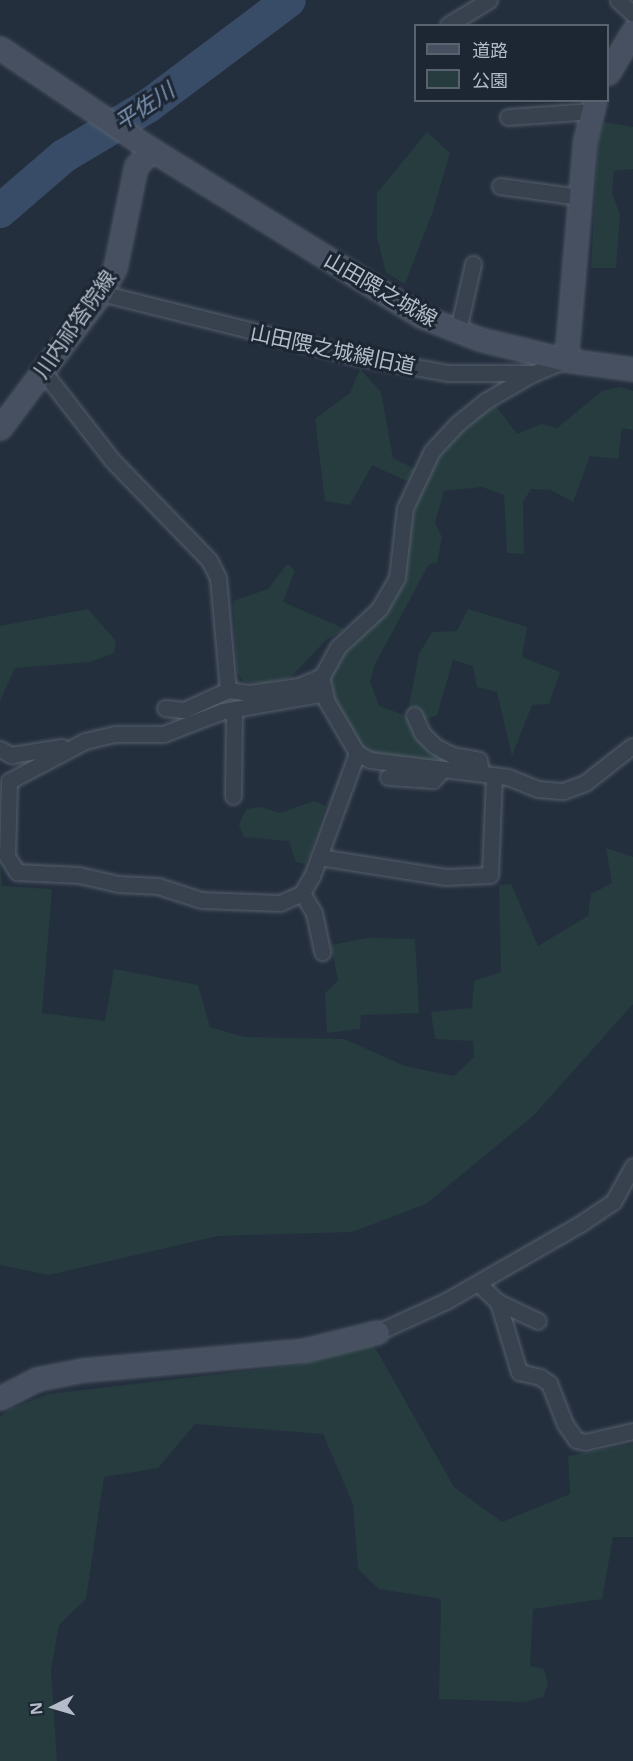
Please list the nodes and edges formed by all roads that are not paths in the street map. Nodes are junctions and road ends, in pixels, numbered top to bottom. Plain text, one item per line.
1 (489, 0) edge
2 (618, 0) edge
3 (633, 14) edge
4 (450, 24) edge
5 (633, 31) edge
6 (0, 48) edge
7 (609, 71) edge
8 (593, 106) edge
9 (508, 117) dead end
10 (152, 150) junction
11 (501, 186) dead end
12 (579, 197) junction
13 (473, 264) dead end
14 (101, 293) junction
15 (458, 330) junction
16 (566, 360) junction
17 (633, 369) edge
18 (42, 370) junction
19 (534, 374) junction
20 (0, 428) edge
21 (322, 676) junction
22 (228, 690) junction
23 (325, 693) junction
24 (165, 708) dead end
25 (234, 710) junction
26 (414, 714) dead end
27 (85, 741) junction
28 (633, 746) edge
29 (0, 749) edge
30 (357, 753) junction
31 (443, 769) junction
32 (487, 774) junction
33 (388, 777) dead end
34 (4, 781) edge
35 (233, 796) dead end
36 (319, 857) junction
37 (302, 893) junction
38 (322, 952) dead end
39 (633, 1166) edge
40 (478, 1283) junction
41 (498, 1302) junction
42 (537, 1321) dead end
43 (378, 1332) joint
44 (0, 1398) edge
45 (633, 1431) edge

1 - 4 street
2 - 3 street
5 - 7 main road
6 - 10 main road
8 - 9 street
8 - 12 main road
10 - 14 main road, 川内祁答院線
10 - 15 main road, 山田隈之城線
11 - 12 street
12 - 16 main road
13 - 15 street
14 - 18 main road, 川内祁答院線
14 - 19 street, 山田隈之城線旧道
15 - 16 main road, 山田隈之城線
16 - 17 main road, 山田隈之城線
16 - 19 street, 山田隈之城線旧道
18 - 20 main road, 川内祁答院線
18 - 22 street
19 - 21 street
21 - 22 street
21 - 23 street
22 - 24 street
23 - 25 street
23 - 30 street
25 - 27 street
25 - 35 street
26 - 32 street
27 - 29 street
27 - 34 street
28 - 32 street
30 - 31 street
30 - 36 street
31 - 32 street
31 - 33 street
32 - 36 street
34 - 37 street
36 - 37 street
37 - 38 street
39 - 40 street
40 - 41 street
40 - 43 street
41 - 42 street
41 - 45 street
43 - 44 main road

